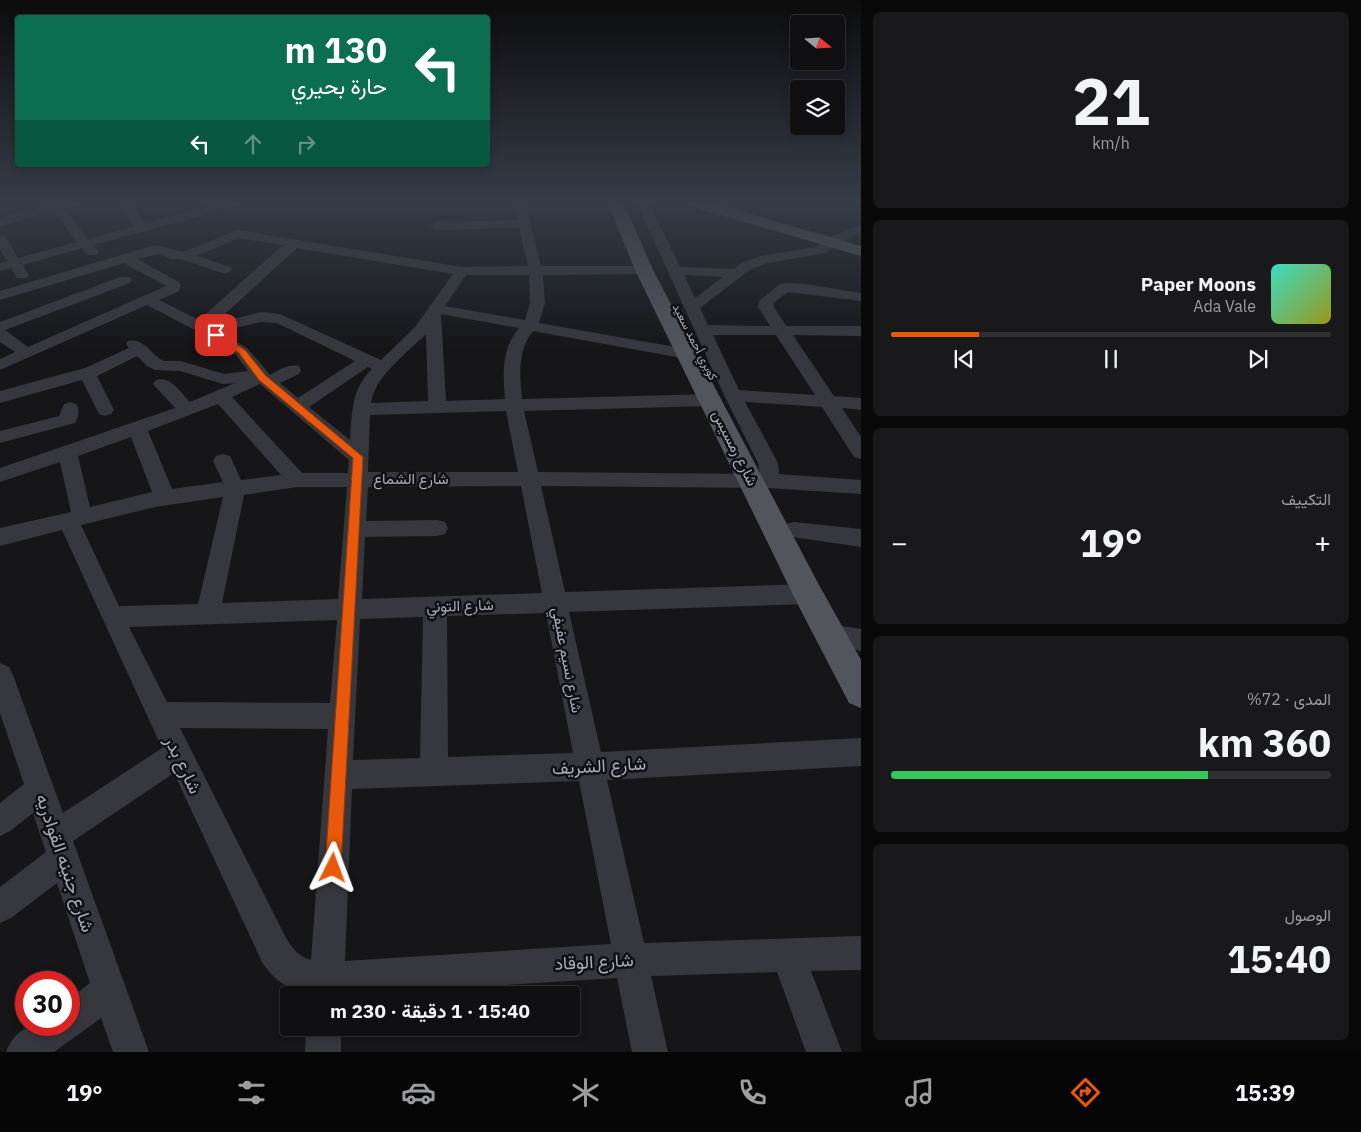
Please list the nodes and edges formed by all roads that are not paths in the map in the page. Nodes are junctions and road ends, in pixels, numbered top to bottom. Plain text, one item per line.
1 (3, 250) edge
2 (63, 250) edge
3 (90, 250) edge
4 (151, 250) edge
5 (163, 250) edge
6 (199, 250) edge
7 (287, 250) edge
8 (337, 250) edge
9 (530, 250) edge
10 (636, 250) edge
11 (649, 250) edge
12 (666, 250) edge
13 (821, 250) edge
14 (185, 256) junction
15 (125, 258) junction
16 (102, 264) junction
17 (7, 266) edge
18 (225, 270) dead end
19 (644, 270) junction
20 (462, 271) junction
21 (676, 271) junction
22 (535, 272) junction
23 (737, 273) junction
24 (125, 280) dead end
25 (44, 282) junction
26 (29, 286) junction
27 (0, 296) edge
28 (861, 297) edge
29 (148, 300) junction
30 (66, 302) junction
31 (693, 306) junction
32 (435, 312) junction
33 (529, 326) junction
34 (0, 327) edge
35 (204, 329) junction
36 (782, 330) junction
37 (861, 331) edge
38 (0, 334) edge
39 (695, 343) junction
40 (26, 353) junction
41 (0, 364) edge
42 (374, 364) junction
43 (293, 370) dead end
44 (87, 373) junction
45 (263, 378) junction
46 (162, 384) dead end
47 (0, 397) edge
48 (222, 397) junction
49 (722, 398) junction
50 (828, 402) junction
51 (861, 404) edge
52 (514, 405) junction
53 (297, 407) junction
54 (436, 407) junction
55 (70, 408) dead end
56 (361, 409) junction
57 (106, 410) dead end
58 (187, 410) junction
59 (137, 428) junction
60 (0, 437) edge
61 (68, 452) junction
62 (861, 452) edge
63 (222, 461) dead end
64 (358, 468) junction
65 (0, 475) edge
66 (529, 479) junction
67 (297, 480) junction
68 (759, 482) junction
69 (861, 487) edge
70 (235, 488) junction
71 (165, 498) junction
72 (75, 518) junction
73 (437, 528) dead end
74 (354, 529) junction
75 (794, 530) junction
76 (0, 537) edge
77 (861, 538) edge
78 (808, 594) junction
79 (555, 603) junction
80 (434, 607) junction
81 (349, 609) junction
82 (208, 614) junction
83 (112, 617) junction
84 (851, 642) edge
85 (0, 675) edge
86 (861, 692) edge
87 (160, 715) junction
88 (342, 716) junction
89 (861, 752) edge
90 (178, 754) junction
91 (588, 767) junction
92 (434, 773) junction
93 (338, 775) junction
94 (40, 790) junction
95 (0, 821) edge
96 (60, 846) junction
97 (0, 907) edge
98 (861, 953) edge
99 (788, 955) junction
100 (630, 960) junction
101 (325, 986) edge
102 (327, 986) edge
103 (338, 986) edge
104 (110, 990) junction
105 (80, 1012) edge
106 (46, 1036) edge
107 (324, 1036) edge
108 (24, 1052) edge
109 (131, 1052) edge
110 (323, 1052) edge
111 (650, 1052) edge
112 (824, 1052) edge

1 - 17 street
2 - 17 street
3 - 16 street
4 - 15 street
5 - 14 street
6 - 14 street
7 - 35 street
8 - 20 street
9 - 22 street, شارع نسيم عفيفي
10 - 19 main road, شارع رمسيس
11 - 39 main road, كوبري أحمد سعيد
12 - 21 street, شارع رمسيس
13 - 23 street
14 - 18 street
15 - 16 street
15 - 29 street
16 - 25 street
17 - 26 street
19 - 22 street
19 - 39 main road, شارع رمسيس
20 - 22 street
20 - 32 street
21 - 23 street
21 - 31 street, شارع رمسيس
22 - 33 street, شارع نسيم عفيفي
23 - 31 street
24 - 30 street
25 - 26 street
25 - 30 street
26 - 27 street
28 - 36 street
29 - 35 street
29 - 40 street
30 - 34 street
31 - 39 street, شارع رمسيس
32 - 33 street
32 - 42 street
32 - 54 street
33 - 39 street
33 - 52 street, شارع نسيم عفيفي
35 - 42 street
35 - 45 street
36 - 37 street
36 - 39 street
36 - 50 street
38 - 40 street
39 - 49 main road, شارع رمسيس
39 - 68 main road, كوبري أحمد سعيد
40 - 41 street
42 - 53 street
42 - 56 street
43 - 45 street
44 - 45 street
44 - 47 street
44 - 57 street
45 - 48 street
45 - 53 street
46 - 58 street
48 - 58 street
48 - 67 street
49 - 50 street
49 - 52 street
49 - 68 main road, شارع رمسيس
50 - 51 street
50 - 62 street
52 - 54 street
52 - 66 street, شارع نسيم عفيفي
53 - 64 street
54 - 56 street
55 - 60 street
56 - 64 street
58 - 59 street
59 - 61 street
59 - 71 street
61 - 65 street
61 - 72 street, شارع بدر
63 - 70 street
64 - 66 street, شارع الشماع
64 - 67 street, شارع الشماع
64 - 74 street
66 - 68 street, شارع الشماع
66 - 79 street, شارع نسيم عفيفي
67 - 70 street, شارع الشماع
68 - 69 street, شارع الشماع
68 - 75 main road, شارع رمسيس
68 - 78 main road, شارع رمسيس
70 - 71 street, شارع الشماع
70 - 82 street
71 - 72 street, شارع الشماع
72 - 76 street, شارع الشماع
72 - 83 street, شارع بدر
73 - 74 street
74 - 81 street
75 - 77 street
75 - 84 main road, شارع رمسيس
78 - 79 street, شارع التوني
78 - 84 main road, شارع رمسيس
79 - 80 street, شارع التوني
79 - 91 street, شارع نسيم عفيفي
80 - 81 street, شارع التوني
80 - 92 street
81 - 82 street, شارع التوني
81 - 88 street
82 - 83 street, شارع التوني
83 - 87 street, شارع بدر
84 - 86 main road, شارع رمسيس
85 - 94 street, شارع جنينه القوادريه
87 - 88 street
87 - 90 street, شارع بدر
88 - 93 street
89 - 91 street, شارع الشريف
90 - 96 street
90 - 101 street, شارع بدر
91 - 92 street, شارع الشريف
91 - 100 street, شارع نسيم عفيفي
92 - 93 street, شارع الشريف
93 - 102 street
94 - 95 street
94 - 96 street, شارع جنينه القوادريه
96 - 97 street
96 - 104 street, شارع جنينه القوادريه
98 - 99 street, شارع الوقاد
99 - 100 street, شارع الوقاد
99 - 112 street
100 - 103 street, شارع الوقاد
100 - 111 street, شارع نسيم عفيفي
104 - 105 street
104 - 109 street, شارع جنينه القوادريه
106 - 108 street
107 - 110 street

